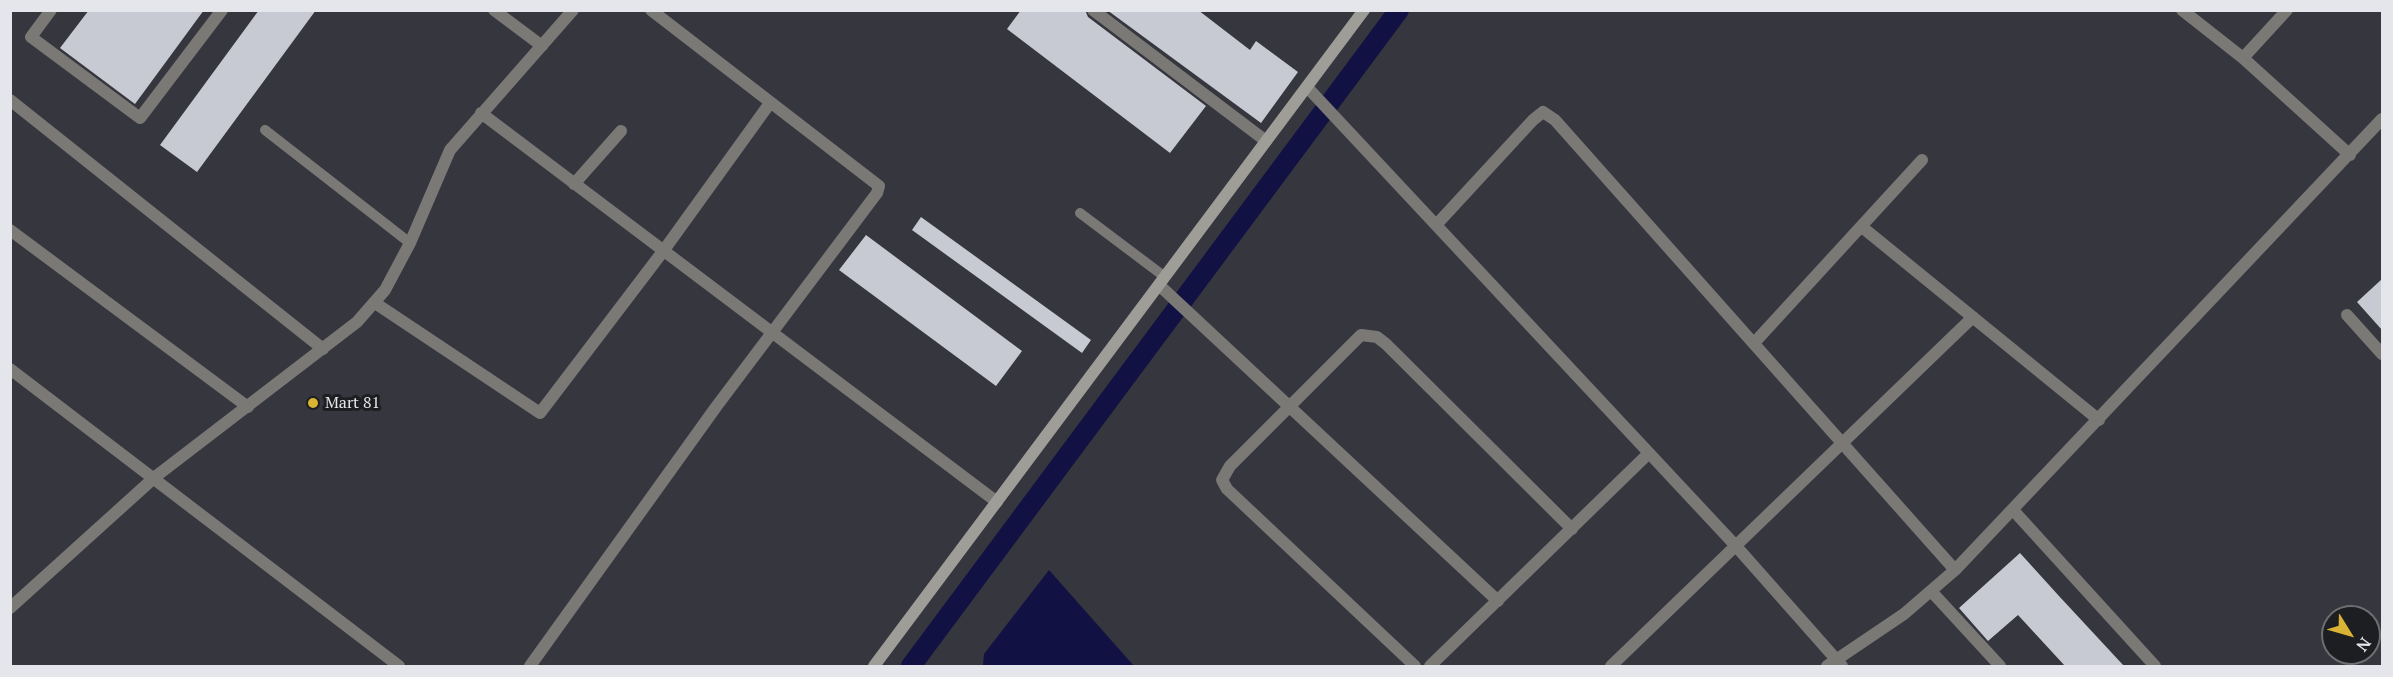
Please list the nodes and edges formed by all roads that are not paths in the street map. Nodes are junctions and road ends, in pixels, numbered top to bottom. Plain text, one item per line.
1 (51, 10) edge
2 (222, 10) edge
3 (494, 10) edge
4 (573, 10) edge
5 (651, 10) edge
6 (1093, 10) edge
7 (1364, 10) edge
8 (2182, 10) edge
9 (2287, 10) edge
10 (542, 46) junction
11 (2243, 58) junction
12 (1307, 87) junction
13 (10, 100) edge
14 (770, 103) junction
15 (480, 113) junction
16 (2382, 119) edge
17 (265, 130) dead end
18 (621, 131) dead end
19 (1266, 141) junction
20 (2350, 155) junction
21 (1922, 160) dead end
22 (574, 184) junction
23 (1080, 213) dead end
24 (1437, 224) junction
25 (1862, 227) junction
26 (10, 230) edge
27 (410, 243) junction
28 (664, 250) junction
29 (1164, 285) junction
30 (375, 303) junction
31 (2347, 315) dead end
32 (1973, 317) junction
33 (772, 332) junction
34 (1755, 342) junction
35 (323, 349) junction
36 (2382, 354) edge
37 (10, 369) edge
38 (1290, 405) junction
39 (248, 407) junction
40 (2099, 420) junction
41 (1843, 440) junction
42 (1648, 454) junction
43 (155, 477) junction
44 (997, 502) junction
45 (2013, 510) junction
46 (1572, 529) junction
47 (1735, 545) junction
48 (1955, 570) junction
49 (1931, 591) junction
50 (1498, 601) junction
51 (10, 608) edge
52 (1835, 664) edge
53 (399, 666) edge
54 (530, 666) edge
55 (874, 666) edge
56 (1415, 666) edge
57 (1430, 666) edge
58 (1611, 666) edge
59 (2000, 666) edge
60 (2155, 666) edge

1 - 2 street
3 - 10 street
4 - 10 street
5 - 14 street
6 - 19 street
7 - 12 street
8 - 11 street
9 - 11 street
10 - 15 street
11 - 20 street
12 - 19 street
12 - 24 street
13 - 35 street
14 - 28 street
14 - 33 street
15 - 22 street
15 - 27 street
16 - 20 street
17 - 27 lane
18 - 22 street
19 - 29 street
20 - 40 street
21 - 25 street
22 - 28 street
23 - 29 lane
24 - 34 street
24 - 42 street
25 - 32 street
25 - 34 street
26 - 39 street
27 - 30 street
28 - 30 street
28 - 33 street
29 - 38 street
29 - 44 street
30 - 35 street
31 - 36 street
32 - 40 street
32 - 41 street
33 - 44 street
33 - 54 street
34 - 41 street
35 - 39 street
37 - 43 street
38 - 46 street
38 - 50 street
38 - 56 street
39 - 43 street
40 - 45 street
41 - 47 street
41 - 48 street
42 - 46 street
42 - 47 street
43 - 51 street
43 - 53 street
44 - 55 street
45 - 48 street
45 - 60 street
46 - 50 street
47 - 52 street
47 - 58 street
48 - 49 street
49 - 52 street
49 - 59 street
50 - 57 street

